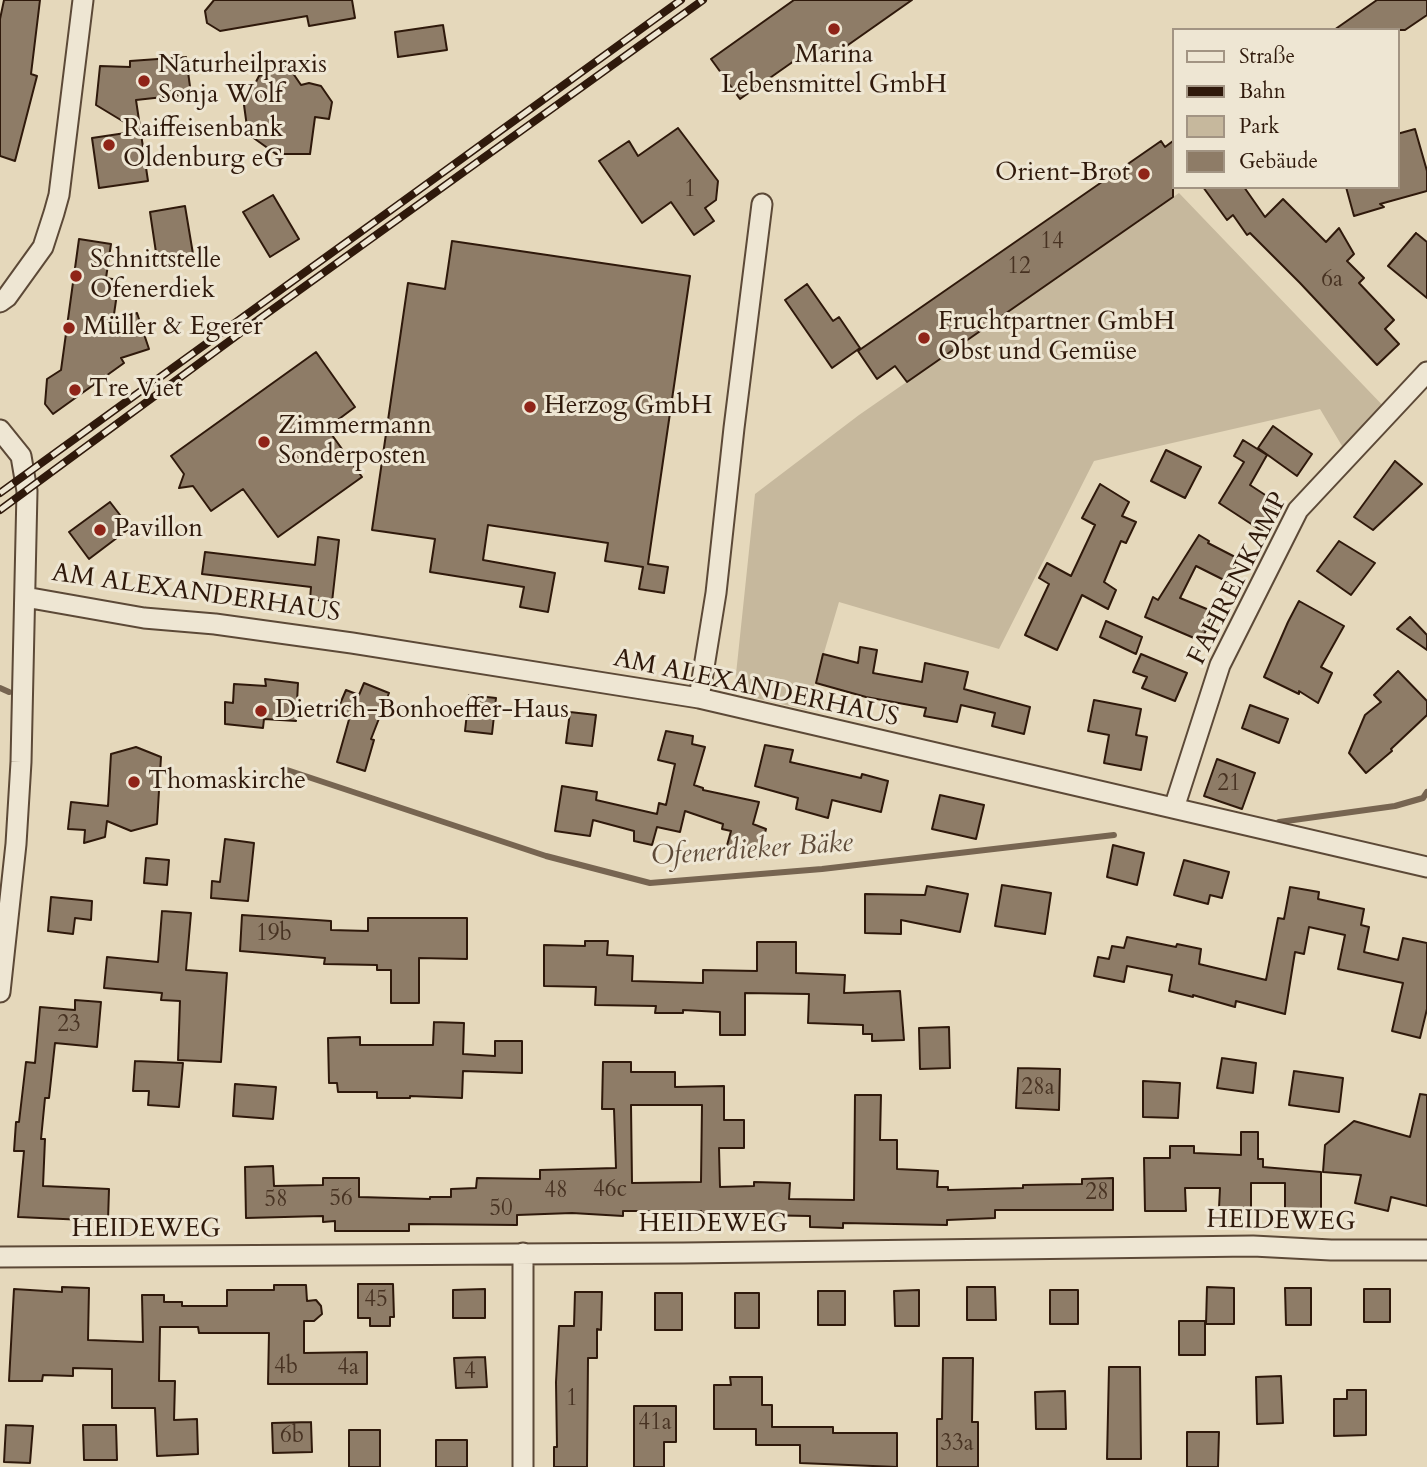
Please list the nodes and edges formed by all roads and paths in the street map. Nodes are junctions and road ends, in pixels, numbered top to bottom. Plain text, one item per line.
1 (83, 0) edge
2 (762, 204) dead end
3 (0, 302) edge
4 (1427, 372) edge
5 (0, 430) edge
6 (25, 597) junction
7 (699, 698) junction
8 (1174, 808) junction
9 (1427, 867) edge
10 (0, 992) edge
11 (1427, 1250) edge
12 (523, 1253) junction
13 (0, 1256) edge
14 (523, 1467) edge

1 - 3 street
2 - 7 street
4 - 8 street, FAHRENKAMP
5 - 6 street
6 - 7 street, AM ALEXANDERHAUS
6 - 10 street
7 - 8 street, AM ALEXANDERHAUS
8 - 9 street, AM ALEXANDERHAUS
11 - 12 street, HEIDEWEG
12 - 13 street, HEIDEWEG
12 - 14 street

